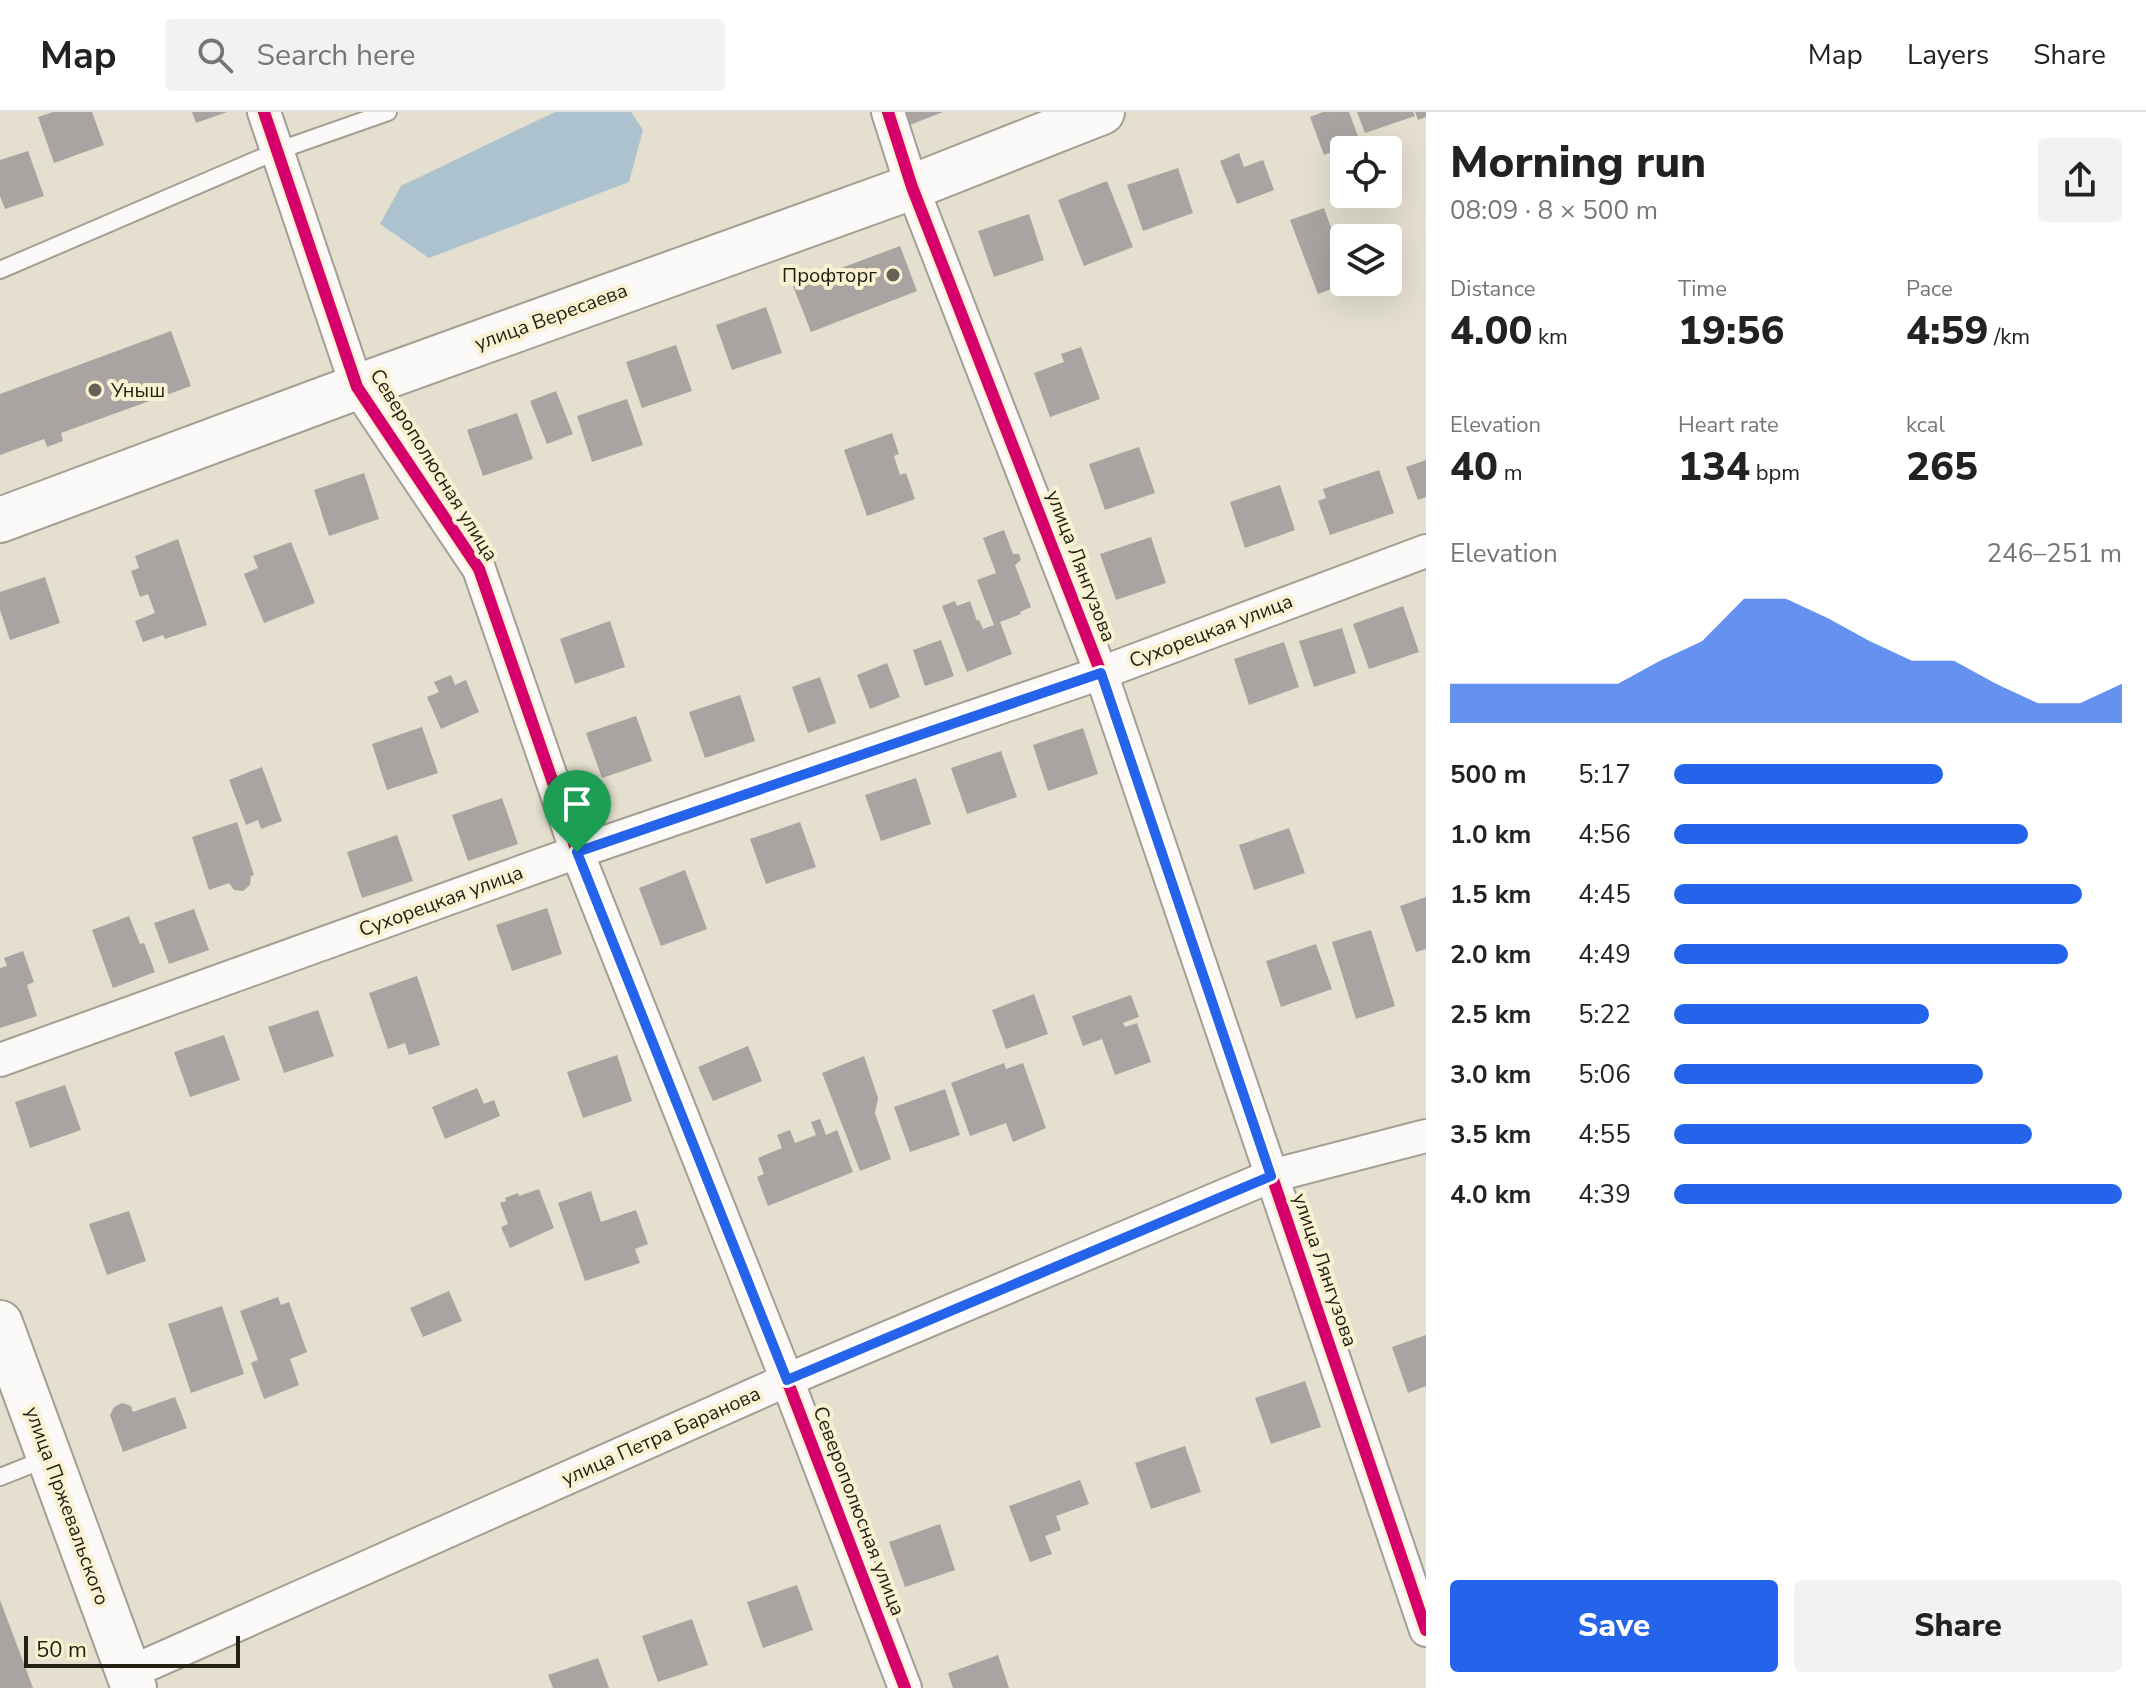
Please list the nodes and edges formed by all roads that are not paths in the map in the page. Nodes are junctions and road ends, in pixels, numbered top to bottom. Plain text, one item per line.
1 (264, 112) edge
2 (388, 112) edge
3 (888, 112) edge
4 (1102, 112) edge
5 (277, 151) junction
6 (912, 187) junction
7 (0, 270) edge
8 (357, 387) junction
9 (0, 520) edge
10 (1426, 551) edge
11 (1101, 673) junction
12 (577, 852) junction
13 (0, 1060) edge
14 (1426, 1136) edge
15 (1271, 1176) junction
16 (2, 1333) edge
17 (787, 1380) junction
18 (49, 1457) junction
19 (0, 1477) edge
20 (1426, 1630) edge
21 (131, 1680) edge
22 (905, 1688) edge

1 - 5 street, Северополюсная улица
2 - 5 lane
3 - 6 street, улица Лянгузова
4 - 6 main road, улица Вересаева
5 - 7 lane
5 - 8 street, Северополюсная улица
6 - 8 main road, улица Вересаева
6 - 11 street, улица Лянгузова
8 - 9 main road, улица Вересаева
8 - 12 street, Северополюсная улица
10 - 11 street, Сухорецкая улица
11 - 12 street, Сухорецкая улица
11 - 15 street, улица Лянгузова
12 - 13 street, Сухорецкая улица
12 - 17 street, Северополюсная улица
14 - 15 street, улица Петра Баранова
15 - 17 street, улица Петра Баранова
15 - 20 street, улица Лянгузова
16 - 18 main road, улица Пржевальского
17 - 21 street, улица Петра Баранова
17 - 22 street, Северополюсная улица
18 - 19 lane
18 - 21 main road, улица Пржевальского

